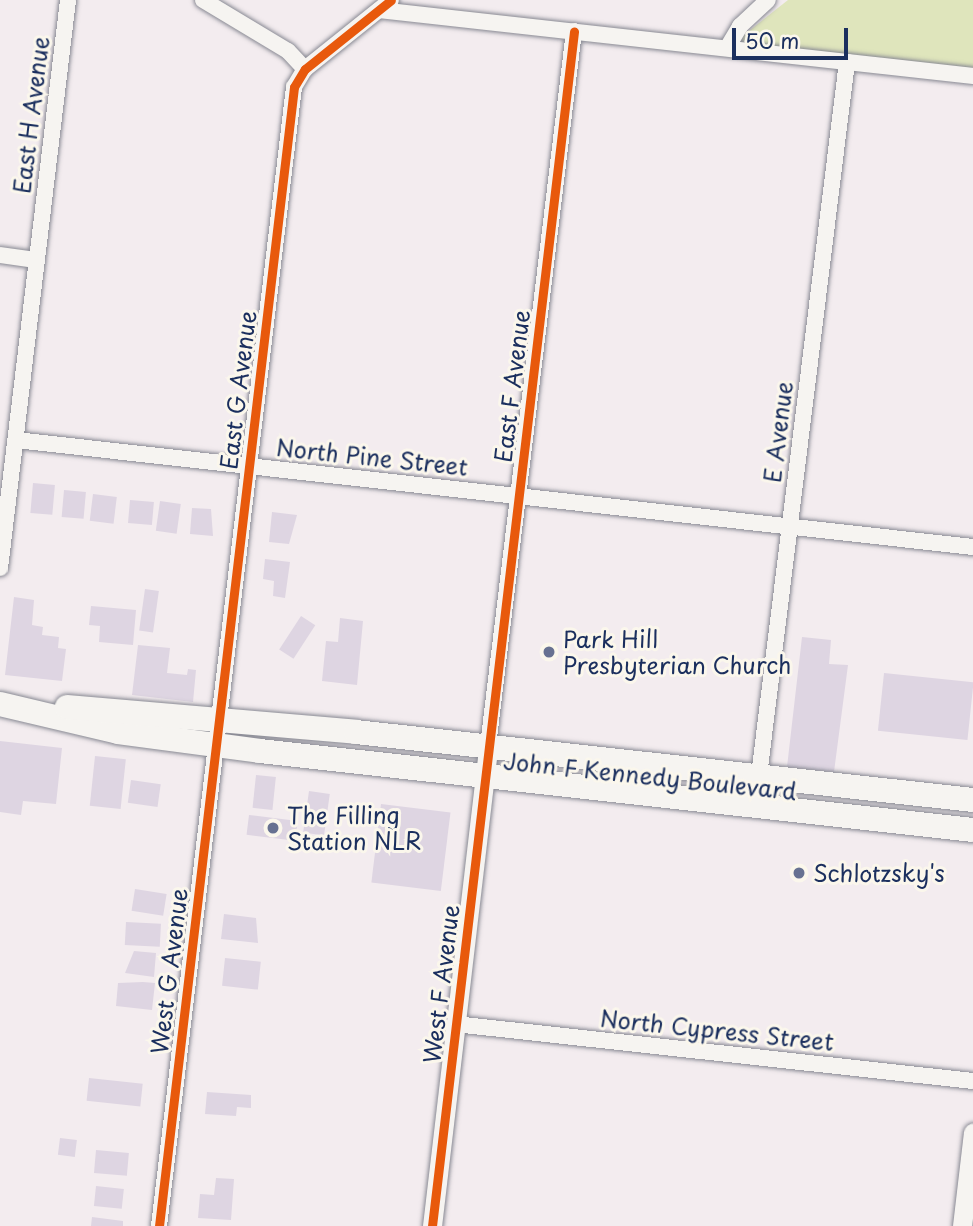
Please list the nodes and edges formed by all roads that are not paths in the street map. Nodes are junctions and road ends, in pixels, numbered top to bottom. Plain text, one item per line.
1 (68, 0) edge
2 (203, 0) edge
3 (768, 0) edge
4 (385, 5) edge
5 (574, 31) junction
6 (727, 48) junction
7 (847, 62) junction
8 (305, 69) junction
9 (973, 76) edge
10 (0, 255) edge
11 (37, 260) junction
12 (16, 440) junction
13 (248, 466) junction
14 (518, 496) junction
15 (789, 526) junction
16 (973, 547) edge
17 (0, 568) edge
18 (0, 703) edge
19 (218, 720) junction
20 (216, 745) junction
21 (488, 746) junction
22 (485, 777) junction
23 (759, 779) junction
24 (973, 800) edge
25 (755, 808) junction
26 (973, 830) edge
27 (455, 1024) junction
28 (973, 1081) edge
29 (973, 1133) edge
30 (159, 1226) edge
31 (432, 1226) edge
32 (962, 1226) edge

1 - 11 street, East H Avenue
2 - 8 street
3 - 6 street
4 - 5 street
4 - 8 street
5 - 6 street
5 - 14 street, East F Avenue
6 - 7 street
7 - 9 street
7 - 15 street, E Avenue
8 - 13 street, East G Avenue
10 - 11 street
11 - 12 street, East H Avenue
12 - 13 street, North Pine Street
12 - 17 street, East H Avenue
13 - 14 street, North Pine Street
13 - 19 street, East G Avenue
14 - 15 street, North Pine Street
14 - 21 street, East F Avenue
15 - 16 street, North Pine Street
15 - 23 street, E Avenue
18 - 19 main road, John F Kennedy Boulevard
18 - 20 main road, John F Kennedy Boulevard
19 - 20 street, West G Avenue
19 - 21 main road, John F Kennedy Boulevard
20 - 22 main road, John F Kennedy Boulevard
20 - 30 street, West G Avenue
21 - 22 street, West F Avenue
21 - 23 main road, John F Kennedy Boulevard
22 - 25 main road, John F Kennedy Boulevard
22 - 27 street, West F Avenue
23 - 24 main road, John F Kennedy Boulevard
23 - 25 street, E Avenue
25 - 26 main road, John F Kennedy Boulevard
27 - 28 street, North Cypress Street
27 - 31 street, West F Avenue
29 - 32 street

